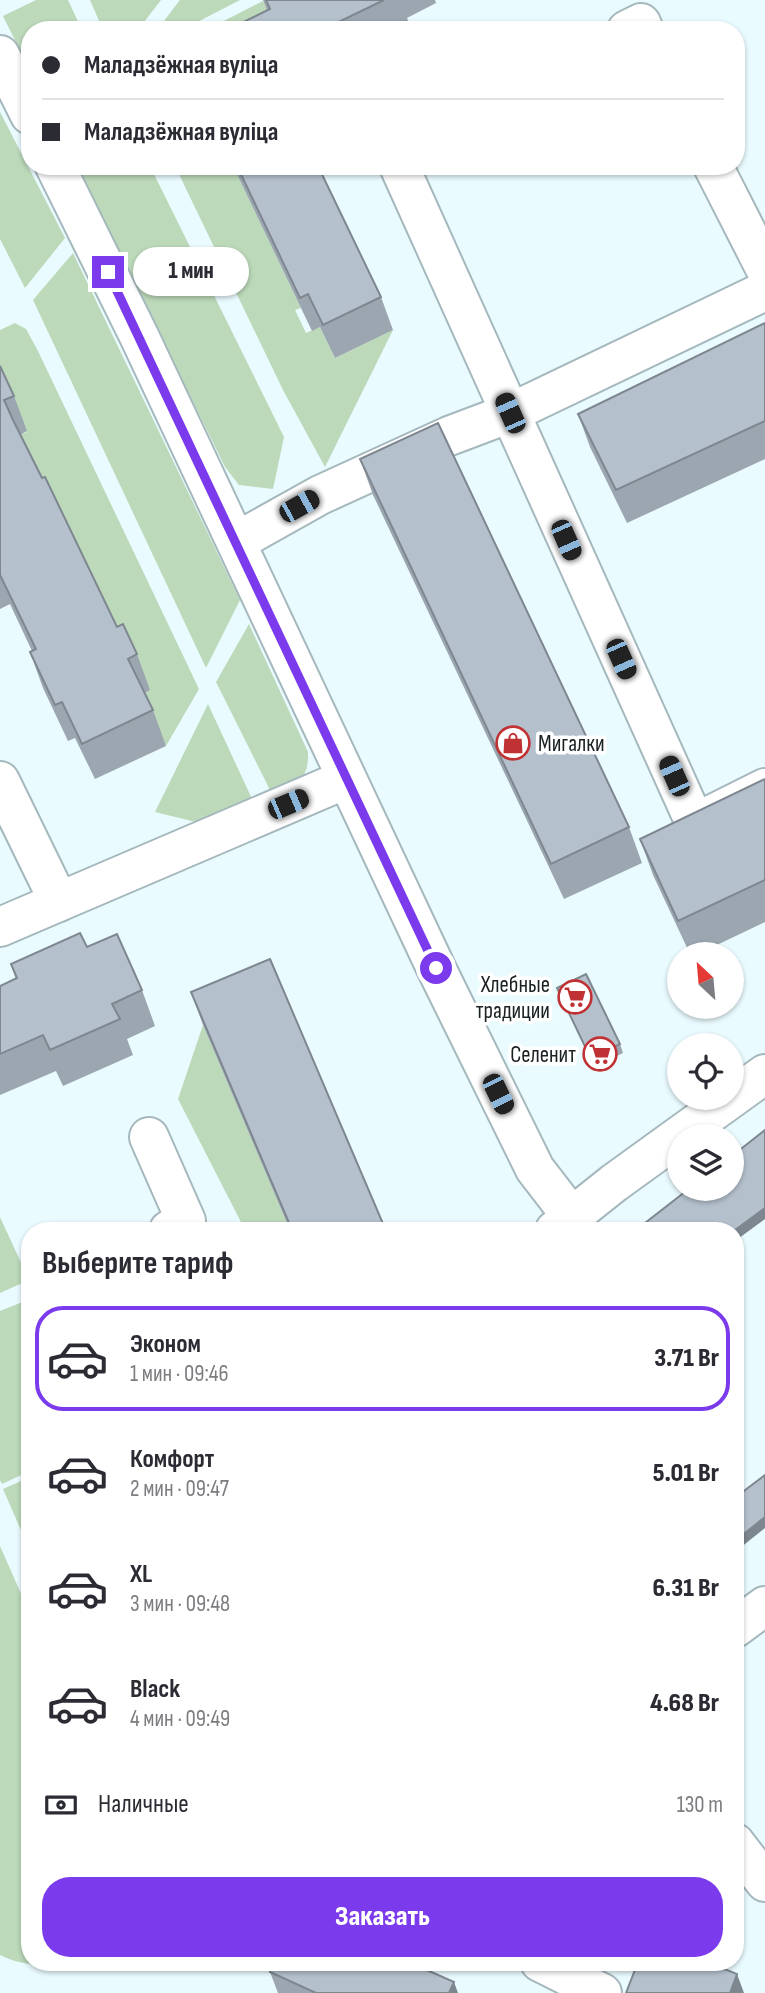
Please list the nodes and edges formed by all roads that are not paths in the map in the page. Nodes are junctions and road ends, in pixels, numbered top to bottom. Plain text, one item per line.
1 (0, 55) edge
2 (21, 97) edge
3 (59, 175) edge
4 (403, 175) edge
5 (718, 175) edge
6 (765, 268) edge
7 (765, 291) edge
8 (510, 413) junction
9 (236, 542) junction
10 (346, 779) junction
11 (0, 781) edge
12 (765, 788) edge
13 (59, 902) junction
14 (0, 928) edge
15 (765, 1074) edge
16 (696, 1124) edge
17 (149, 1137) dead end
18 (667, 1145) edge
19 (186, 1222) edge
20 (562, 1222) edge
21 (565, 1222) edge
22 (765, 1606) edge
23 (744, 1621) edge
24 (744, 1855) edge
25 (765, 1882) edge
26 (558, 1971) edge
27 (602, 1993) edge

1 - 2 street
3 - 9 street
4 - 8 street
5 - 6 street
7 - 8 street
8 - 9 street
8 - 12 street
9 - 10 street
10 - 13 street
10 - 20 street
11 - 13 street
13 - 14 street
15 - 16 street
17 - 19 street
18 - 21 street
22 - 23 street
24 - 25 street
26 - 27 street

